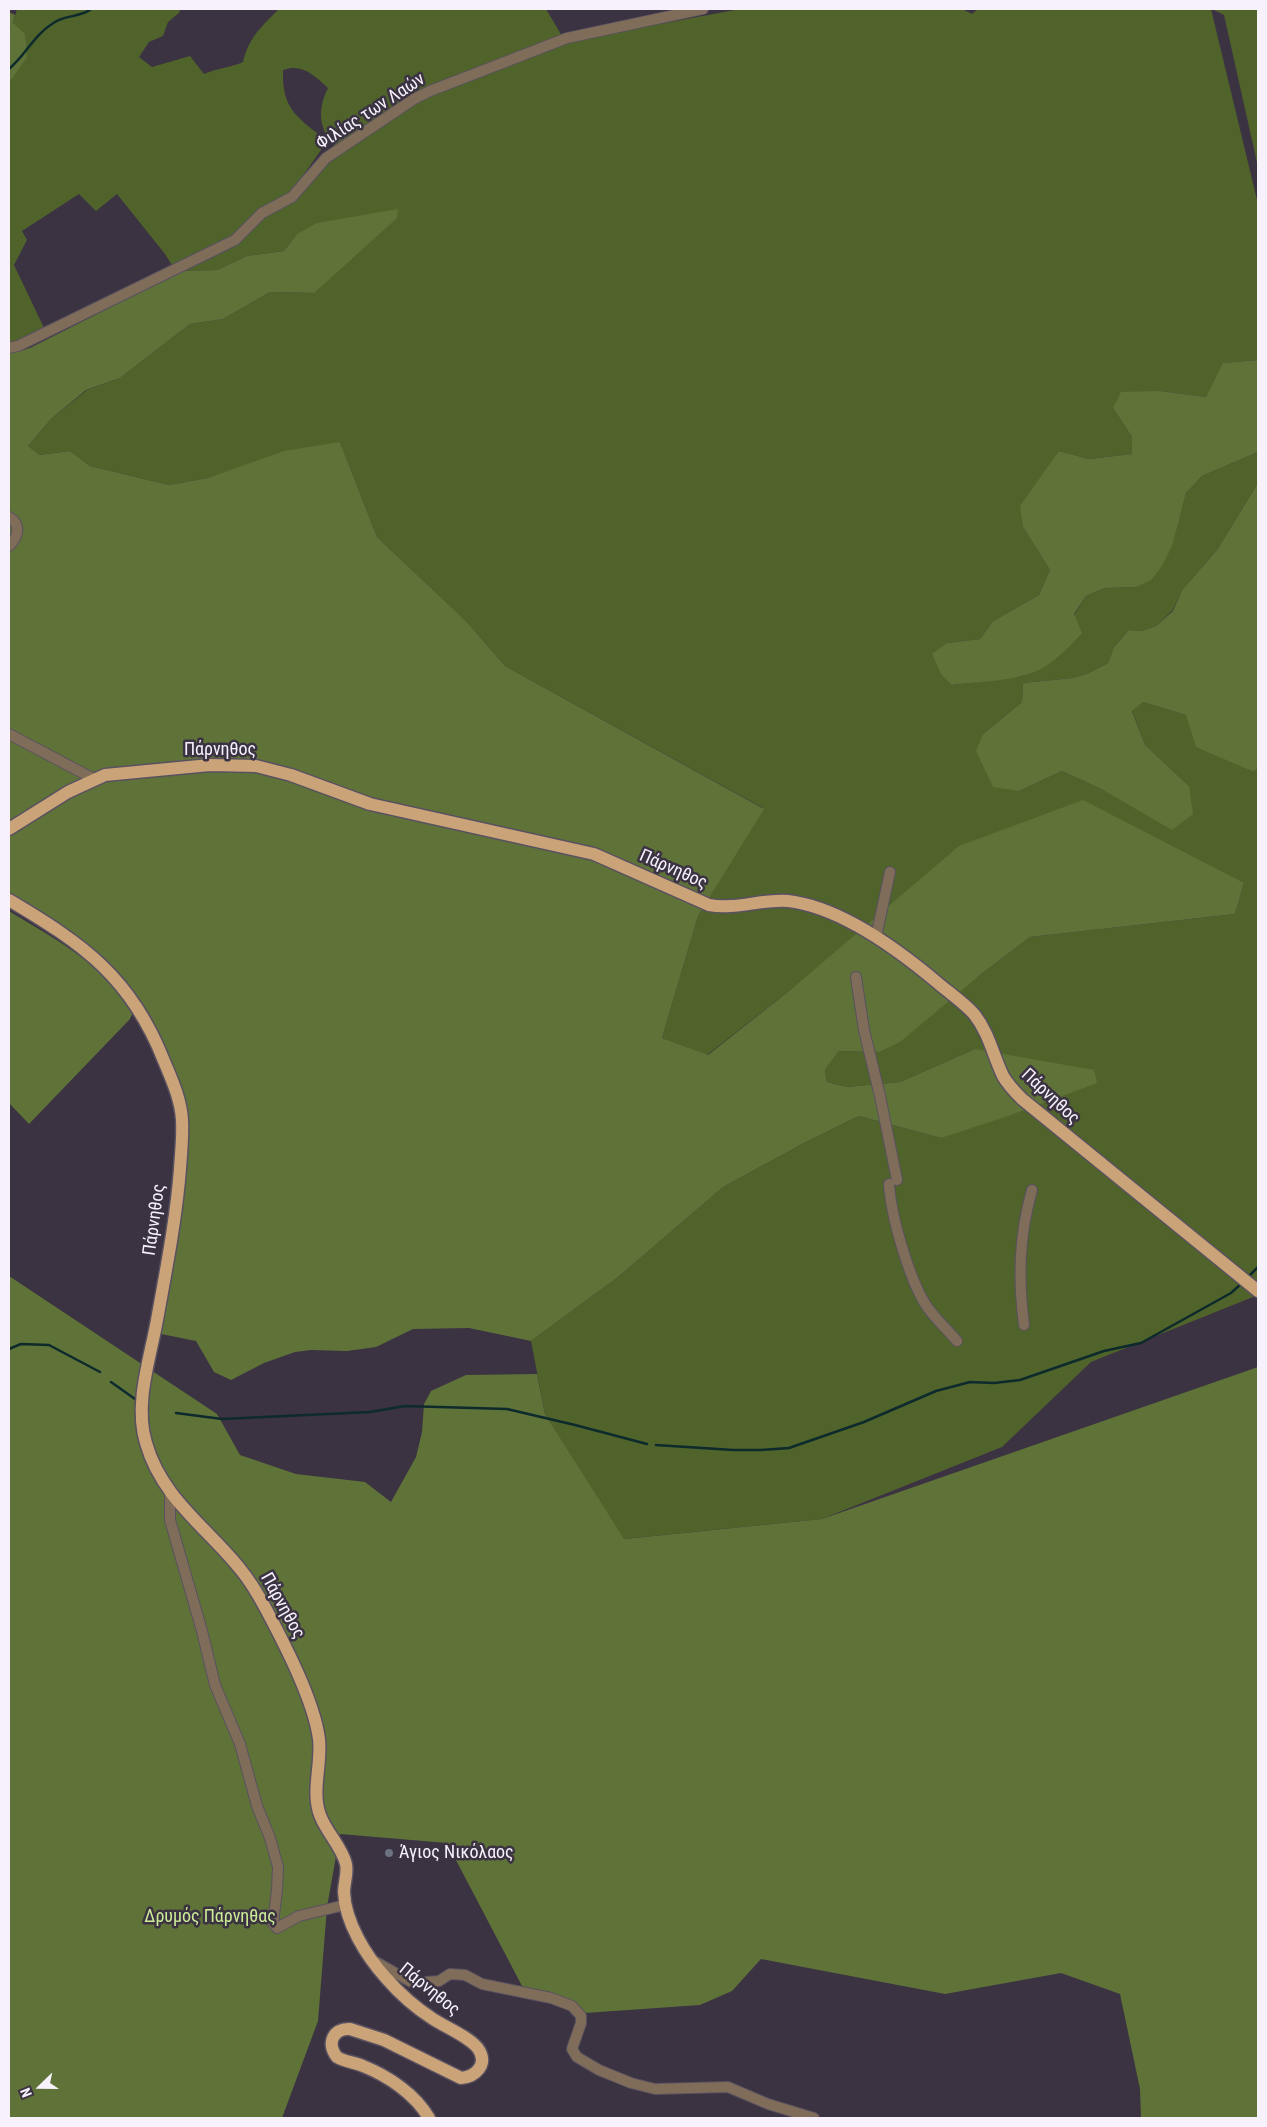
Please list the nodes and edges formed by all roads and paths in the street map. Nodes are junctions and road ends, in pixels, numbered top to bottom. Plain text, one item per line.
1 (703, 9) edge
2 (9, 348) edge
3 (9, 517) edge
4 (9, 546) edge
5 (9, 734) edge
6 (94, 779) junction
7 (9, 829) edge
8 (890, 872) dead end
9 (9, 900) edge
10 (876, 937) junction
11 (856, 977) dead end
12 (1032, 1190) dead end
13 (1255, 1289) edge
14 (1024, 1325) dead end
15 (957, 1341) dead end
16 (170, 1491) junction
17 (346, 1904) junction
18 (371, 1958) junction
19 (429, 2118) edge
20 (814, 2118) edge

1 - 2 street, Φιλίας των Λαών
3 - 4 street
5 - 6 street
6 - 7 main road, Πάρνηθος
6 - 10 main road, Πάρνηθος
8 - 10 street
9 - 16 main road, Πάρνηθος
10 - 13 main road, Πάρνηθος
11 - 15 street
12 - 14 street
16 - 17 main road, Πάρνηθος
16 - 17 street
17 - 18 main road, Πάρνηθος
18 - 19 main road, Πάρνηθος
18 - 20 street

